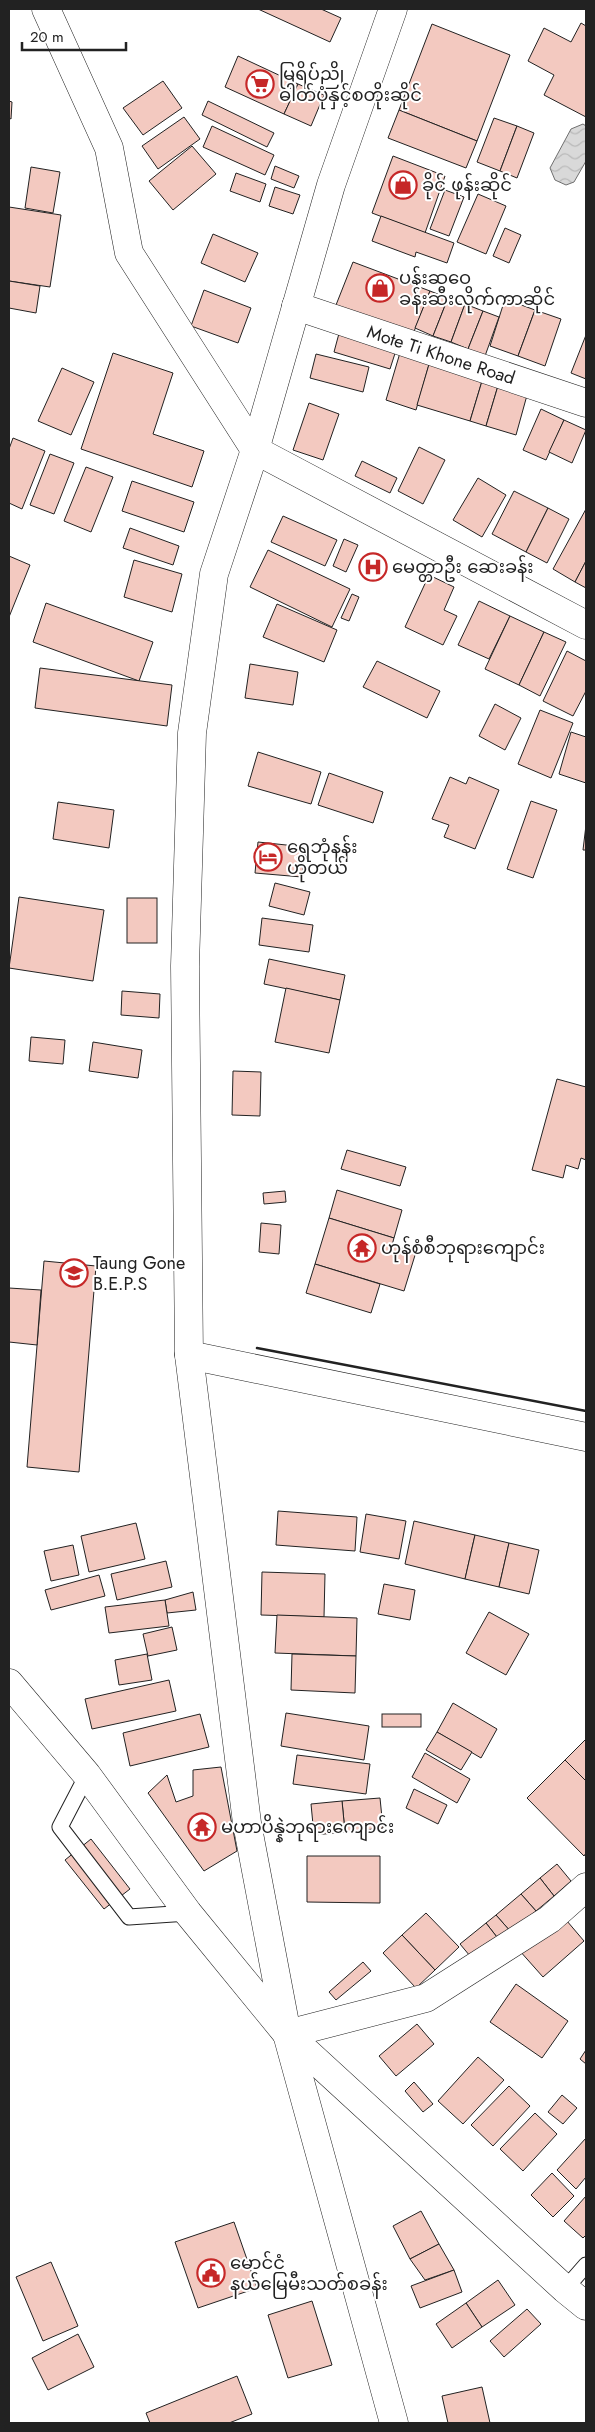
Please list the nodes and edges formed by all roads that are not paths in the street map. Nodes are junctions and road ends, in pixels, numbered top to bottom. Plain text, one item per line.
1 (46, 9) edge
2 (393, 9) edge
3 (296, 306) junction
4 (586, 403) edge
5 (255, 450) junction
6 (586, 625) edge
7 (189, 1355) junction
8 (586, 1437) edge
9 (9, 1683) edge
10 (86, 1775) junction
11 (586, 1887) edge
12 (188, 1913) junction
13 (287, 2034) junction
14 (586, 2265) edge
15 (565, 2288) junction
16 (586, 2306) edge
17 (394, 2423) edge

1 - 5 street
2 - 3 street
3 - 4 street, Mote Ti Khone Road
3 - 5 street
5 - 6 street
5 - 7 street
7 - 8 street
7 - 13 street
9 - 10 street
10 - 12 street
10 - 12 lane
11 - 13 street
12 - 13 street
13 - 15 street
13 - 17 street
14 - 15 lane
15 - 16 street

